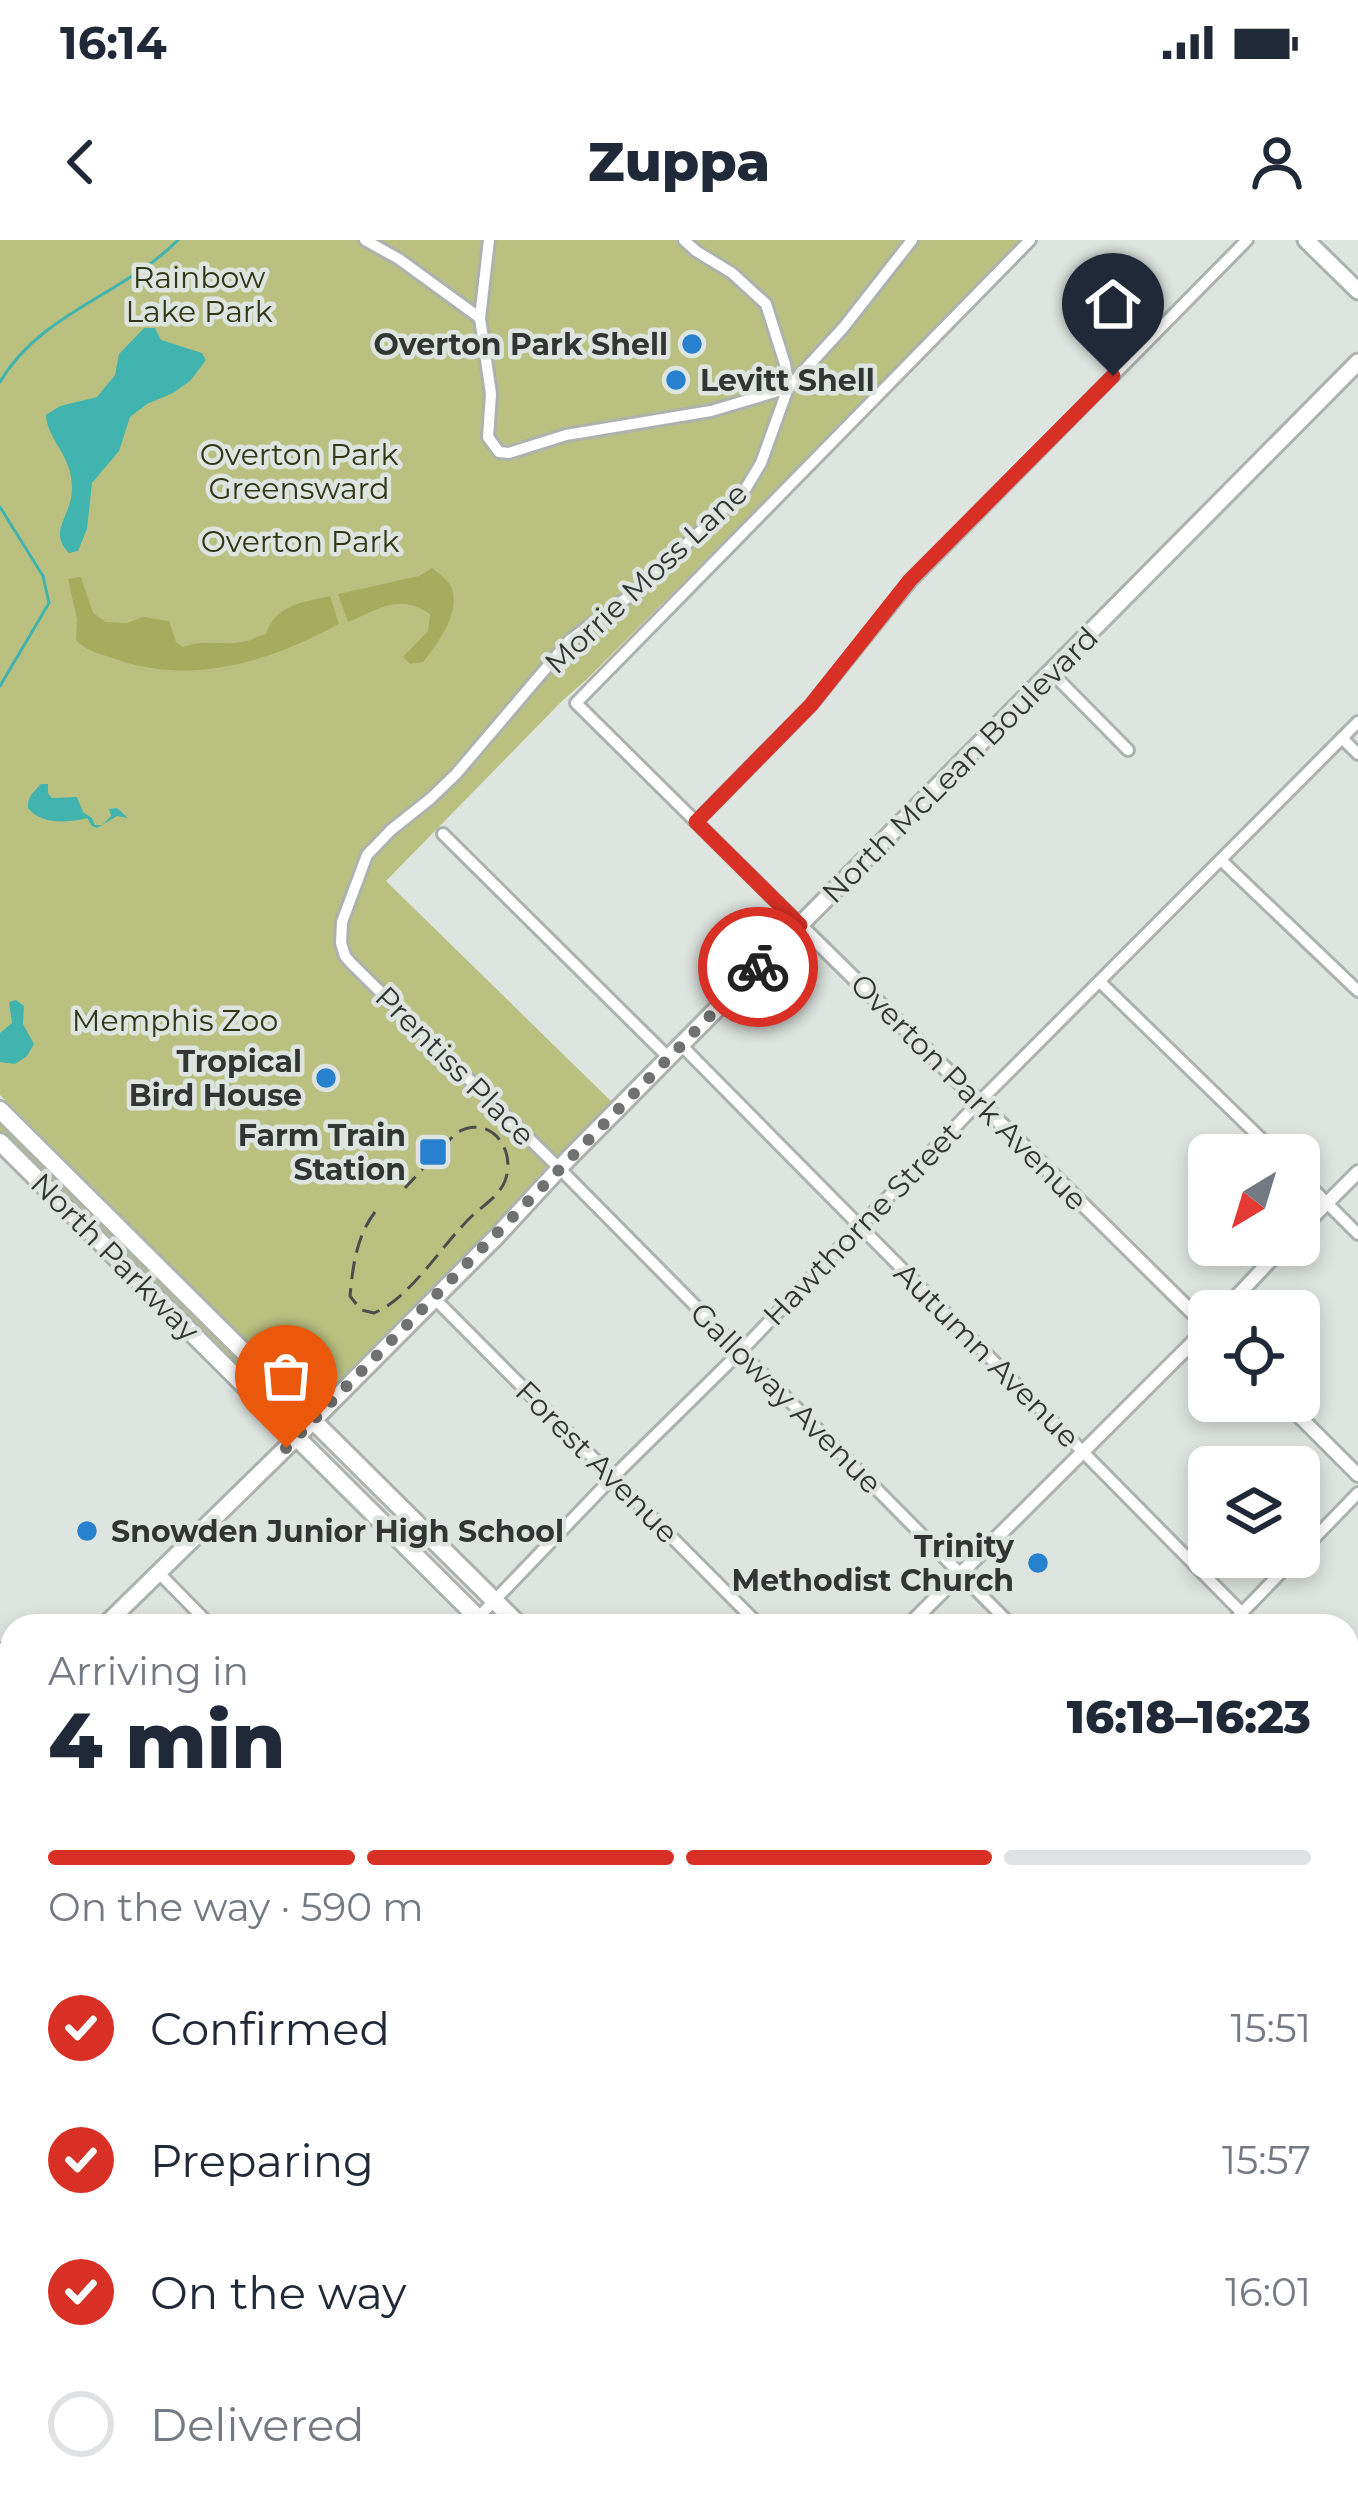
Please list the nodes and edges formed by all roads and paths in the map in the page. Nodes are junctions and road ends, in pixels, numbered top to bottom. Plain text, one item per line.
1 (364, 240) edge
2 (489, 240) edge
3 (684, 240) edge
4 (912, 240) edge
5 (1030, 240) edge
6 (1247, 240) edge
7 (1306, 240) edge
8 (1358, 291) edge
9 (480, 318) junction
10 (1358, 362) edge
11 (788, 388) junction
12 (1052, 673) junction
13 (1358, 722) edge
14 (1342, 739) junction
15 (1128, 750) dead end
16 (1358, 754) edge
17 (696, 822) junction
18 (442, 834) dead end
19 (1222, 861) junction
20 (800, 925) junction
21 (351, 963) joint
22 (1100, 982) junction
23 (1358, 991) edge
24 (675, 1052) junction
25 (980, 1102) junction
26 (0, 1110) edge
27 (1256, 1134) edge
28 (0, 1142) edge
29 (560, 1169) junction
30 (1358, 1172) edge
31 (1320, 1196) edge
32 (1327, 1203) junction
33 (1320, 1210) edge
34 (858, 1227) junction
35 (1358, 1234) edge
36 (1265, 1266) edge
37 (1242, 1290) edge
38 (434, 1298) junction
39 (1188, 1307) edge
40 (1188, 1349) edge
41 (740, 1352) junction
42 (313, 1419) junction
43 (1305, 1422) edge
44 (296, 1438) junction
45 (1084, 1452) junction
46 (1358, 1475) edge
47 (613, 1478) junction
48 (1358, 1493) edge
49 (1320, 1533) edge
50 (159, 1573) junction
51 (961, 1574) junction
52 (1276, 1578) edge
53 (494, 1600) junction
54 (1242, 1613) joint
55 (116, 1614) edge
56 (200, 1614) edge
57 (469, 1614) edge
58 (484, 1614) edge
59 (508, 1614) edge
60 (748, 1614) edge
61 (920, 1614) edge
62 (1000, 1614) edge

1 - 9 street
2 - 9 street
3 - 11 street
4 - 11 street, Morrie Moss Lane
5 - 17 street, Overton Park Avenue
6 - 17 street
7 - 8 main road
9 - 11 street
10 - 12 main road, North McLean Boulevard
11 - 21 street, Morrie Moss Lane
12 - 15 street
12 - 20 main road, North McLean Boulevard
13 - 14 street, Hawthorne Street
14 - 16 street
14 - 19 street, Hawthorne Street
17 - 20 street, Overton Park Avenue
18 - 24 street, Autumn Avenue
19 - 22 street, Hawthorne Street
19 - 23 street
20 - 24 main road, North McLean Boulevard
20 - 25 street, Overton Park Avenue
21 - 29 street, Prentiss Place
22 - 25 street, Hawthorne Street
22 - 27 street
24 - 29 main road, North McLean Boulevard
24 - 34 street, Autumn Avenue
25 - 34 street, Hawthorne Street
25 - 39 street, Overton Park Avenue
26 - 42 main road, North Parkway
28 - 44 main road, North Parkway
29 - 38 main road, North McLean Boulevard
29 - 41 street, Galloway Avenue
30 - 32 street
31 - 32 street
32 - 33 street
32 - 35 street
34 - 41 street, Hawthorne Street
34 - 45 street, Autumn Avenue
36 - 37 street
38 - 42 main road, North McLean Boulevard
38 - 47 street, Forest Avenue
40 - 45 street
41 - 47 street, Hawthorne Street
41 - 51 street, Galloway Avenue
42 - 44 main road, North McLean Boulevard
42 - 53 main road, North Parkway
43 - 46 street
44 - 50 main road, North McLean Boulevard
44 - 57 main road, North Parkway
45 - 51 street
45 - 54 street, Autumn Avenue
47 - 53 street, Hawthorne Street
47 - 60 street, Forest Avenue
48 - 49 street
50 - 55 main road, North McLean Boulevard
50 - 56 street
51 - 61 street
51 - 62 street, Galloway Avenue
52 - 54 street
53 - 58 street, Hawthorne Street
53 - 59 main road, North Parkway

